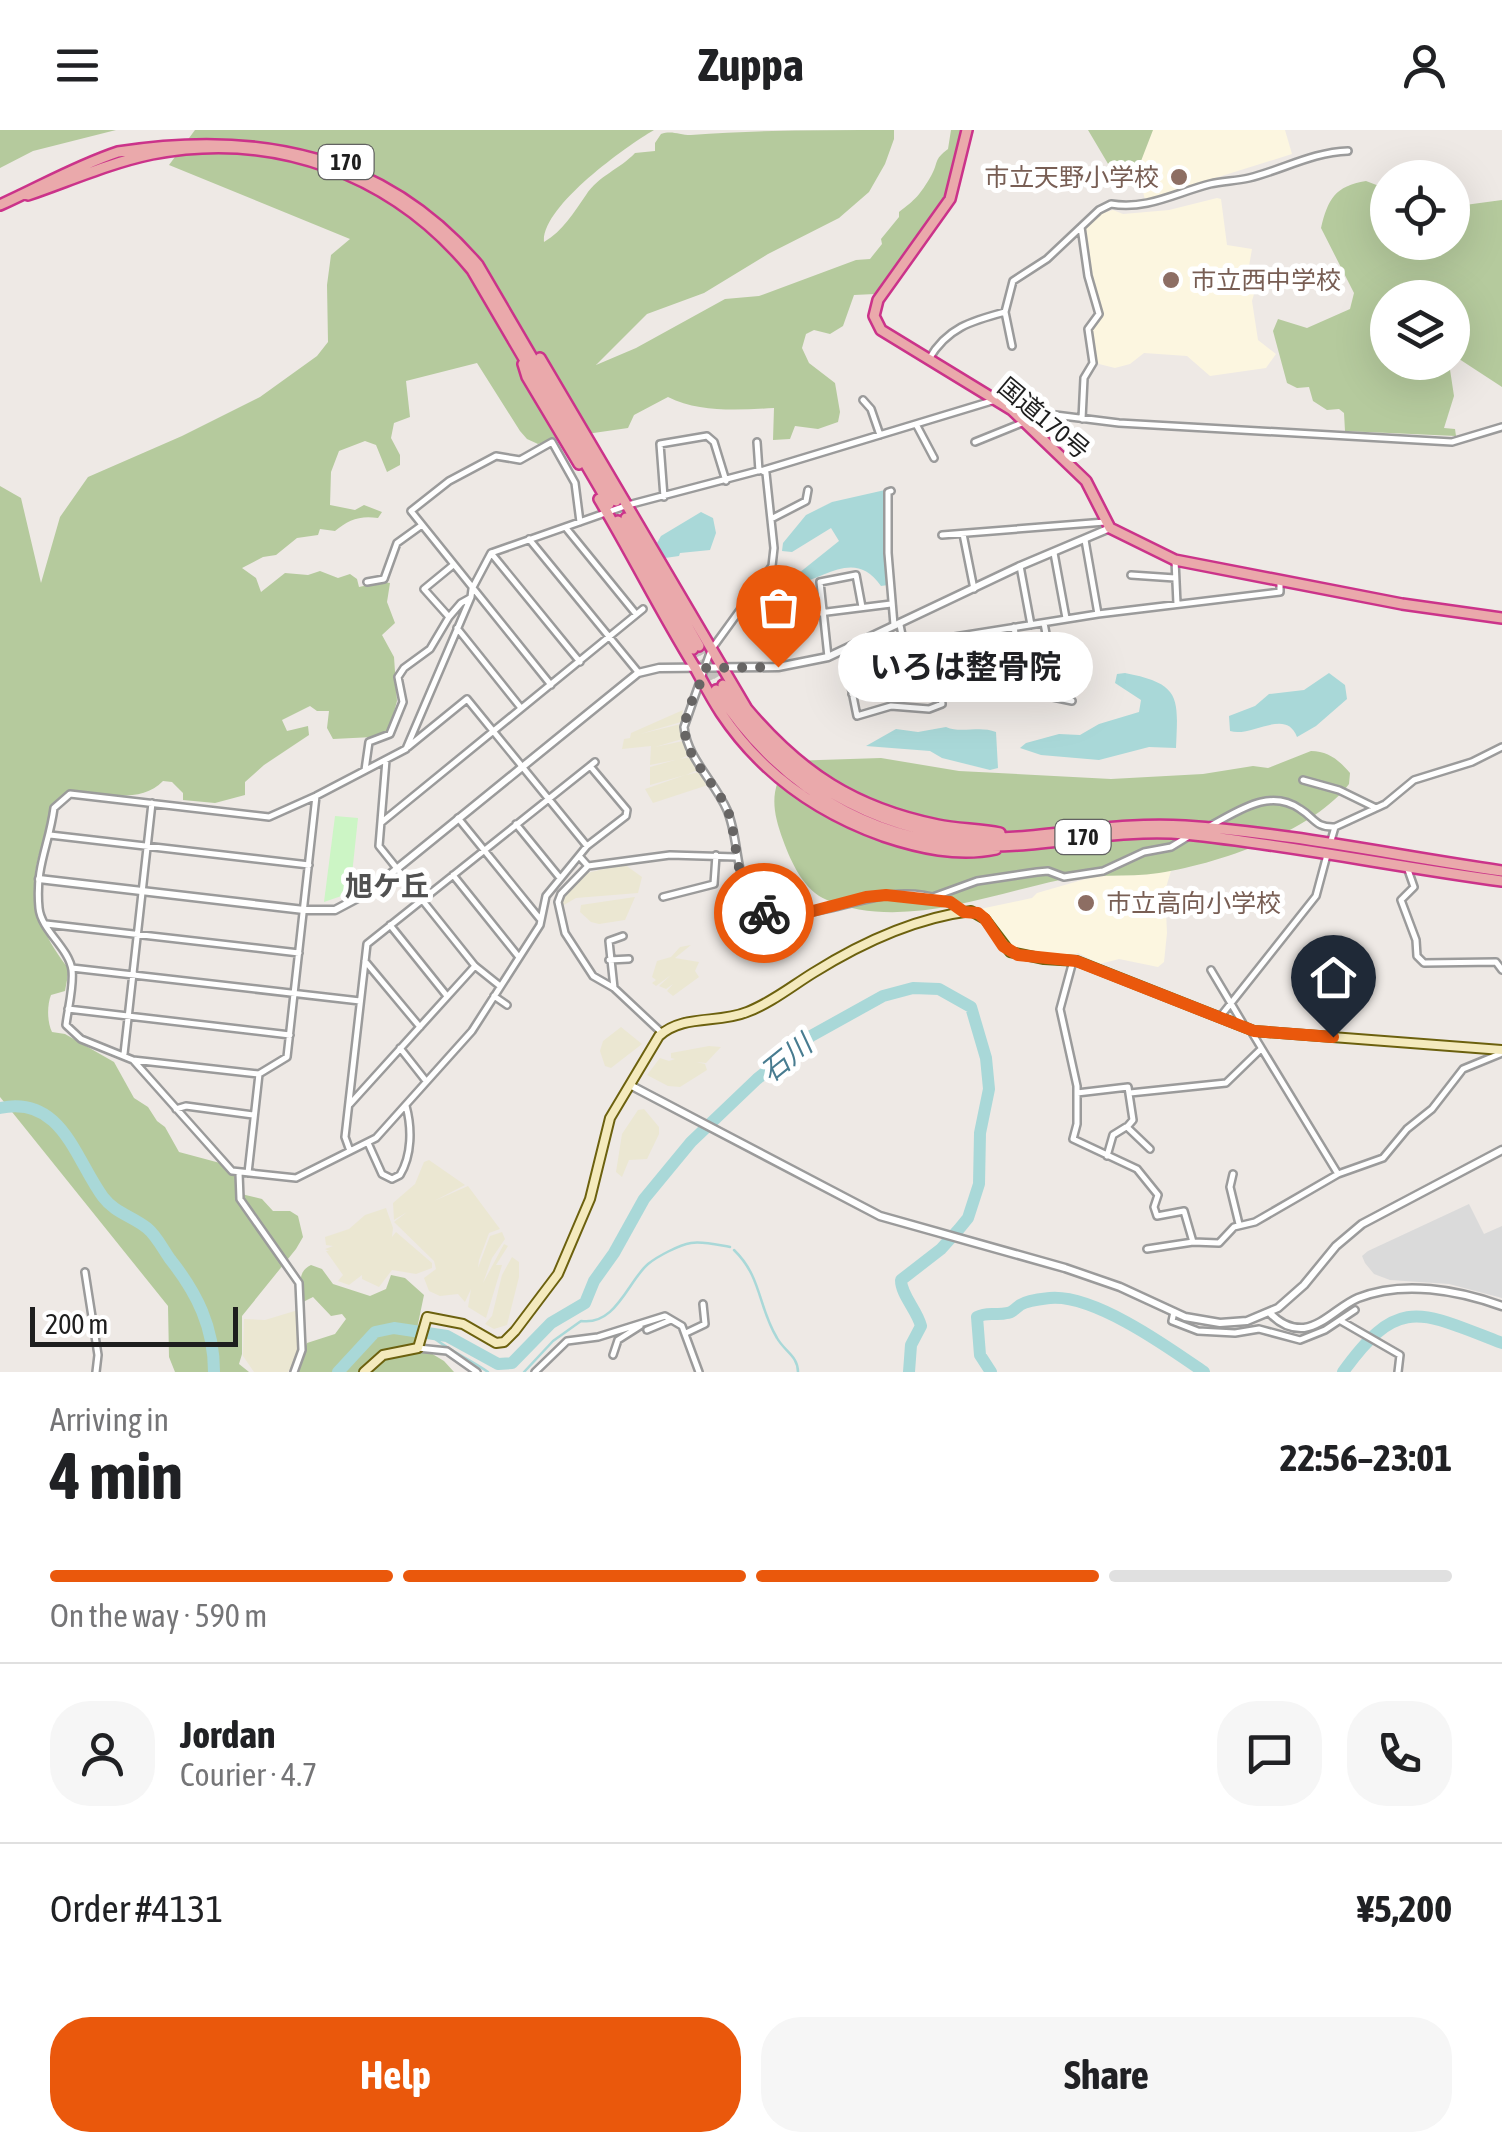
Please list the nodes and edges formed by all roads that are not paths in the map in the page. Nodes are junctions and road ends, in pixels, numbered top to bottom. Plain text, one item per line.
1 (968, 130) edge
2 (1348, 151) dead end
3 (11, 200) junction
4 (0, 205) edge
5 (1080, 227) junction
6 (501, 299) junction
7 (1005, 312) junction
8 (1012, 346) dead end
9 (929, 359) junction
10 (863, 400) dead end
11 (996, 400) junction
12 (1012, 410) junction
13 (1082, 419) junction
14 (1025, 422) junction
15 (916, 426) junction
16 (1502, 427) edge
17 (880, 435) junction
18 (758, 442) dead end
19 (975, 442) dead end
20 (934, 458) dead end
21 (762, 471) junction
22 (726, 481) junction
23 (808, 490) dead end
24 (891, 491) dead end
25 (664, 497) junction
26 (628, 505) junction
27 (610, 506) junction
28 (622, 520) dead end
29 (771, 520) junction
30 (580, 522) junction
31 (422, 524) junction
32 (1107, 525) junction
33 (566, 528) junction
34 (963, 534) junction
35 (942, 536) dead end
36 (528, 539) junction
37 (1086, 540) junction
38 (1054, 552) junction
39 (491, 553) junction
40 (1174, 560) junction
41 (452, 566) junction
42 (1020, 566) junction
43 (1131, 574) dead end
44 (1175, 578) junction
45 (1280, 580) junction
46 (367, 582) dead end
47 (472, 589) junction
48 (974, 589) junction
49 (472, 598) junction
50 (892, 604) junction
51 (1176, 604) junction
52 (862, 608) junction
53 (643, 609) dead end
54 (823, 613) junction
55 (636, 614) junction
56 (1098, 614) junction
57 (803, 615) dead end
58 (450, 616) junction
59 (1502, 618) edge
60 (1066, 619) junction
61 (1044, 622) junction
62 (1030, 625) junction
63 (897, 626) junction
64 (457, 628) junction
65 (1014, 628) junction
66 (970, 634) junction
67 (608, 638) junction
68 (873, 638) junction
69 (924, 642) junction
70 (696, 648) tunnel mouth
71 (712, 650) junction
72 (844, 652) junction
73 (828, 657) junction
74 (580, 662) junction
75 (700, 668) junction
76 (722, 668) junction
77 (638, 673) junction
78 (702, 682) junction
79 (978, 684) junction
80 (551, 685) junction
81 (720, 688) tunnel mouth
82 (940, 691) junction
83 (852, 694) junction
84 (1072, 701) dead end
85 (522, 709) junction
86 (494, 732) junction
87 (1502, 747) edge
88 (406, 749) junction
89 (386, 760) junction
90 (522, 766) junction
91 (365, 771) junction
92 (1303, 780) dead end
93 (316, 796) junction
94 (547, 798) junction
95 (152, 803) junction
96 (1376, 808) junction
97 (458, 818) junction
98 (382, 822) junction
99 (516, 824) junction
100 (1334, 826) junction
101 (1206, 828) junction
102 (50, 835) junction
103 (1191, 835) junction
104 (1018, 841) junction
105 (587, 846) junction
106 (148, 847) junction
107 (484, 850) junction
108 (1328, 850) junction
109 (716, 855) junction
110 (580, 857) junction
111 (736, 857) junction
112 (309, 866) junction
113 (588, 866) junction
114 (396, 868) junction
115 (1407, 868) junction
116 (1502, 871) edge
117 (452, 874) junction
118 (560, 878) junction
119 (38, 880) junction
120 (1502, 881) edge
121 (143, 890) junction
122 (663, 897) dead end
123 (930, 898) junction
124 (422, 899) junction
125 (304, 910) junction
126 (964, 912) junction
127 (540, 919) junction
128 (46, 924) junction
129 (390, 925) junction
130 (138, 934) junction
131 (623, 936) dead end
132 (299, 954) junction
133 (518, 956) junction
134 (629, 958) dead end
135 (609, 960) junction
136 (365, 961) junction
137 (1072, 961) junction
138 (475, 966) junction
139 (72, 968) junction
140 (1211, 970) dead end
141 (1502, 970) edge
142 (133, 974) junction
143 (500, 987) junction
144 (614, 988) junction
145 (294, 993) junction
146 (447, 996) junction
147 (494, 996) junction
148 (360, 1001) junction
149 (1232, 1003) junction
150 (507, 1005) dead end
151 (68, 1009) junction
152 (128, 1016) junction
153 (1220, 1017) junction
154 (420, 1027) junction
155 (1247, 1028) junction
156 (662, 1033) junction
157 (290, 1034) junction
158 (400, 1048) junction
159 (1260, 1050) junction
160 (1502, 1052) edge
161 (124, 1055) junction
162 (133, 1060) junction
163 (258, 1074) junction
164 (427, 1082) junction
165 (630, 1086) junction
166 (1130, 1092) junction
167 (1077, 1093) junction
168 (406, 1105) junction
169 (348, 1106) junction
170 (176, 1108) junction
171 (254, 1115) junction
172 (1127, 1127) junction
173 (368, 1143) junction
174 (1150, 1148) dead end
175 (1502, 1150) edge
176 (350, 1151) junction
177 (1107, 1156) junction
178 (238, 1173) junction
179 (248, 1173) junction
180 (1232, 1174) dead end
181 (1338, 1174) junction
182 (1240, 1224) junction
183 (1193, 1242) junction
184 (1147, 1249) dead end
185 (85, 1272) dead end
186 (703, 1304) dead end
187 (1502, 1306) edge
188 (1356, 1310) dead end
189 (1174, 1312) junction
190 (1270, 1313) junction
191 (674, 1320) junction
192 (1340, 1320) junction
193 (643, 1323) junction
194 (646, 1330) dead end
195 (686, 1333) junction
196 (418, 1347) junction
197 (613, 1355) dead end
198 (96, 1372) edge
199 (294, 1372) edge
200 (364, 1372) edge
201 (476, 1372) edge
202 (535, 1372) edge
203 (699, 1372) edge
204 (1398, 1372) edge

1 - 9 highway, 国道170号
2 - 5 street
3 - 4 highway, 170
3 - 6 highway, 170
3 - 27 highway, 170
5 - 7 street
5 - 13 street
6 - 26 highway
6 - 27 highway, 170
7 - 8 street
7 - 9 street
9 - 11 highway, 国道170号
10 - 17 street
11 - 12 highway, 国道170号
11 - 15 street
12 - 13 street
12 - 14 highway, 国道170号
13 - 16 street
14 - 19 street
14 - 32 highway, 国道170号
15 - 17 street
15 - 20 street
17 - 21 street
18 - 21 street
21 - 22 street
21 - 29 street
22 - 25 street
22 - 25 street
23 - 29 street
24 - 50 street
25 - 26 street
26 - 27 street
26 - 71 highway
27 - 30 street
27 - 75 highway
28 - 70 highway
29 - 71 street
30 - 31 street
30 - 33 street
31 - 41 street
31 - 46 street
32 - 34 street
32 - 37 street
32 - 40 highway
33 - 36 street
33 - 55 street
34 - 35 street
34 - 48 street
36 - 39 street
36 - 67 street
37 - 38 street
37 - 56 street
38 - 42 street
38 - 60 street
39 - 47 street
39 - 74 street
40 - 44 street
40 - 45 highway
41 - 47 street
41 - 58 street
42 - 48 street
42 - 62 street
43 - 44 street
44 - 51 street
45 - 51 street
45 - 59 highway
47 - 49 street
47 - 80 street
48 - 63 street
49 - 58 street
49 - 64 street
50 - 52 street
50 - 63 street
51 - 56 street
52 - 54 street
52 - 54 street
53 - 55 street
54 - 57 street
54 - 73 street
55 - 67 street
56 - 60 street
58 - 91 street
60 - 61 street
61 - 62 street
61 - 84 street
62 - 65 street
63 - 68 street
63 - 69 street
64 - 85 street
64 - 88 street
65 - 66 street
65 - 79 street
66 - 69 street
66 - 79 street
67 - 74 street
67 - 77 street
68 - 72 street
68 - 83 street
69 - 82 street
71 - 75 street
71 - 76 highway
72 - 73 street
72 - 83 street
73 - 76 street
74 - 80 street
75 - 76 street
75 - 77 street
75 - 78 highway
76 - 104 highway
77 - 90 street
78 - 104 highway
78 - 111 street
79 - 82 street
80 - 85 street
81 - 104 highway, 170
82 - 83 street
85 - 86 street
86 - 88 street
86 - 90 street
86 - 98 street
87 - 96 street
88 - 89 street
89 - 91 street
89 - 98 street
90 - 94 street
90 - 97 street
91 - 93 street
92 - 96 street
93 - 95 street
93 - 112 street
94 - 99 street
94 - 105 street
94 - 105 street
95 - 102 street
95 - 106 street
96 - 100 street
97 - 107 street
97 - 114 street
98 - 114 street
99 - 107 street
99 - 118 street
100 - 101 street
100 - 108 street
101 - 104 highway, 170
101 - 108 highway, 170
102 - 106 street
102 - 119 street
103 - 104 highway, 170
103 - 108 highway, 170
103 - 123 street
105 - 110 street
106 - 112 street
106 - 121 street
107 - 117 street
107 - 127 street
108 - 115 highway, 170
108 - 116 highway, 170
108 - 149 street
109 - 111 street
109 - 113 street
109 - 122 street
110 - 113 street
110 - 118 street
111 - 123 street
112 - 125 street
113 - 144 street
114 - 124 street
114 - 125 street
115 - 120 highway, 170
115 - 141 street
117 - 124 street
117 - 133 street
118 - 127 street
119 - 121 street
119 - 128 street
121 - 125 street
121 - 130 street
123 - 126 street
124 - 129 street
124 - 138 street
125 - 132 street
126 - 137 main road
126 - 156 main road
127 - 133 street
128 - 130 street
128 - 139 street
129 - 136 street
129 - 146 street
130 - 132 street
130 - 142 street
131 - 135 street
132 - 145 street
133 - 143 street
134 - 135 street
135 - 144 street
136 - 148 street
136 - 154 street
137 - 153 main road
137 - 167 street
138 - 143 street
138 - 146 street
139 - 142 street
139 - 151 street
140 - 149 street
142 - 145 street
142 - 152 street
143 - 147 street
144 - 156 street
145 - 148 street
145 - 157 street
146 - 154 street
147 - 150 street
147 - 164 street
148 - 169 street
149 - 153 street
149 - 155 street
151 - 152 street
151 - 161 street
152 - 157 street
152 - 161 street
153 - 155 main road
154 - 158 street
155 - 159 street
155 - 160 main road
156 - 165 main road
157 - 163 street
158 - 164 street
158 - 169 street
159 - 166 street
159 - 181 street
160 - 181 street
161 - 162 street
162 - 163 street
162 - 170 street
163 - 171 street
164 - 168 street
165 - 189 street
165 - 196 main road
166 - 167 street
166 - 172 street
167 - 177 street
168 - 173 street
168 - 173 street
169 - 176 street
170 - 171 street
170 - 178 street
171 - 179 street
172 - 174 street
172 - 177 street
173 - 176 street
175 - 190 street
176 - 179 street
177 - 183 street
178 - 179 street
178 - 199 street
180 - 182 street
181 - 182 street
182 - 183 street
183 - 184 street
185 - 198 street
186 - 195 street
187 - 190 street
188 - 192 street
189 - 190 street
189 - 192 street
191 - 193 street
191 - 194 street
191 - 195 street
192 - 204 street
193 - 197 street
193 - 202 street
195 - 203 street
196 - 200 main road
196 - 201 street

